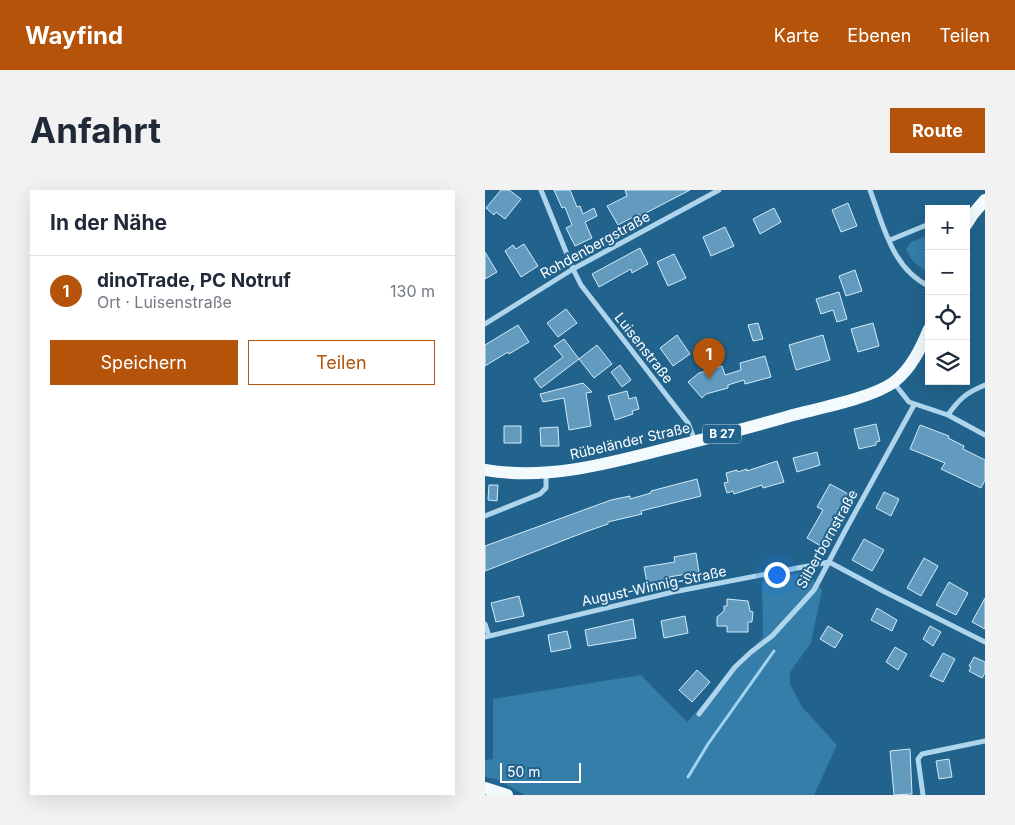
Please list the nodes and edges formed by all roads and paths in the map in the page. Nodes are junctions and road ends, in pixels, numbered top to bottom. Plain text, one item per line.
1 (541, 190) edge
2 (719, 190) edge
3 (870, 190) edge
4 (985, 200) edge
5 (970, 213) edge
6 (925, 226) edge
7 (889, 240) junction
8 (573, 269) junction
9 (925, 284) edge
10 (485, 324) edge
11 (925, 337) edge
12 (893, 382) junction
13 (985, 385) edge
14 (914, 405) junction
15 (948, 415) junction
16 (985, 435) edge
17 (695, 442) junction
18 (485, 470) edge
19 (546, 473) junction
20 (485, 516) edge
21 (829, 562) junction
22 (485, 624) edge
23 (487, 636) edge
24 (985, 642) edge
25 (699, 714) dead end
26 (985, 742) edge
27 (485, 788) edge
28 (507, 795) edge
29 (923, 795) edge

1 - 8 street, Luisenstraße
2 - 8 street, Rohdenbergstraße
3 - 7 street
4 - 5 main road
6 - 7 street
7 - 9 street
8 - 10 street, Rohdenbergstraße
8 - 17 street, Luisenstraße
11 - 12 main road, B 27
12 - 14 street
12 - 17 main road, Rübeländer Straße / B 27
13 - 15 street
14 - 15 street
14 - 21 street, Silberbornstraße
15 - 16 street
17 - 19 main road, Rübeländer Straße / B 27
18 - 19 main road, Rübeländer Straße / B 27
19 - 20 street
21 - 23 street, August-Winnig-Straße
21 - 24 street
21 - 25 street, Silberbornstraße
22 - 23 street
26 - 29 street
27 - 28 main road

